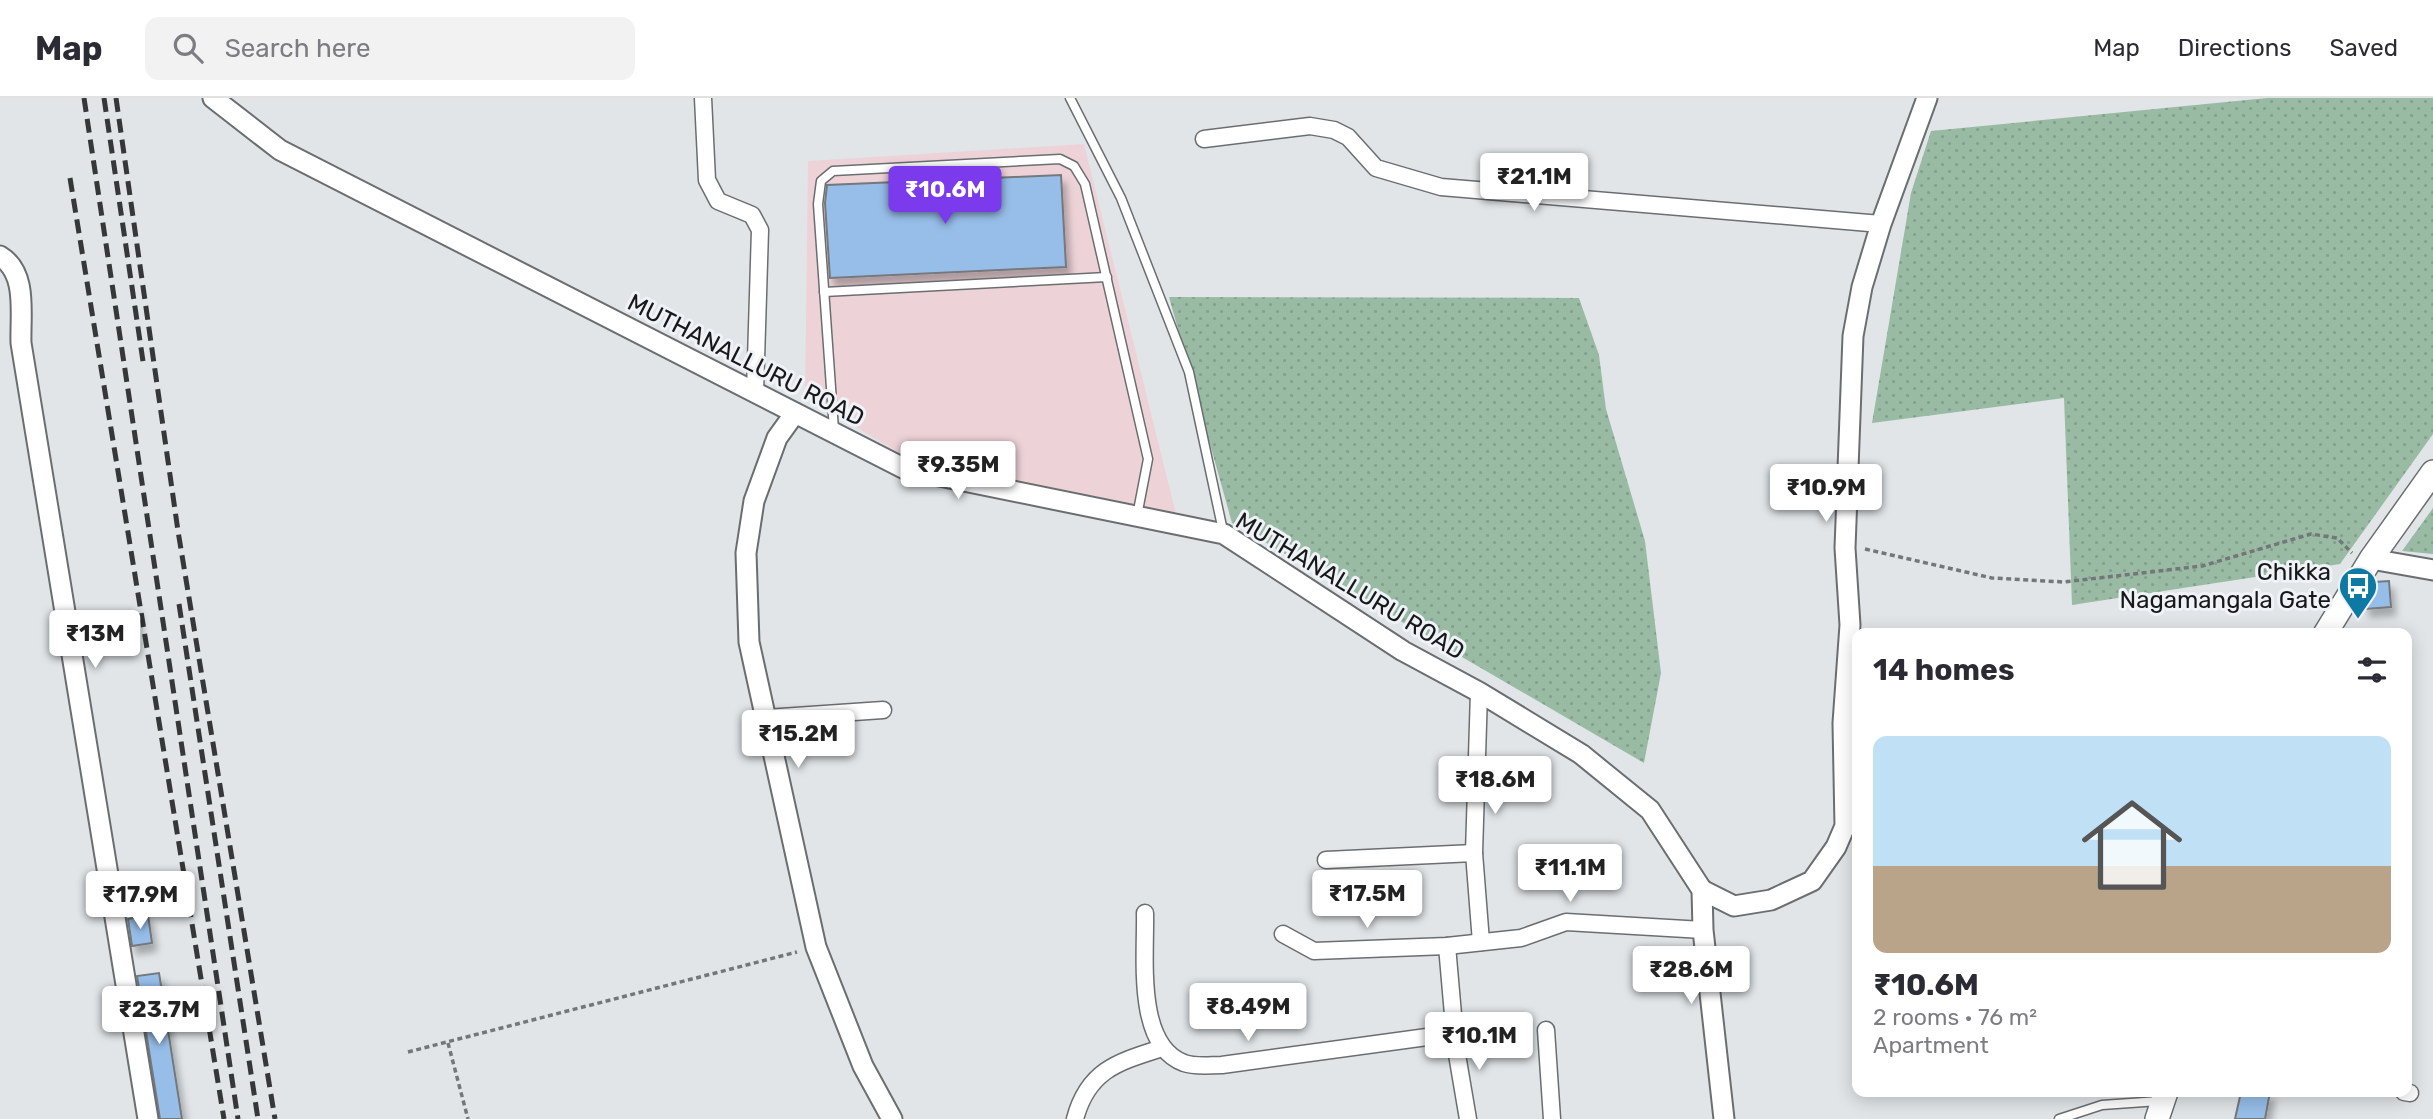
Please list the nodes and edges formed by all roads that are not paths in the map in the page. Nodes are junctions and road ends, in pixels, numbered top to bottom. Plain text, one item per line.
1 (213, 98) edge
2 (703, 98) edge
3 (1070, 98) edge
4 (1927, 98) edge
5 (1204, 139) dead end
6 (1881, 224) junction
7 (0, 256) edge
8 (1107, 277) junction
9 (824, 292) junction
10 (755, 391) junction
11 (795, 412) junction
12 (834, 433) junction
13 (2433, 472) edge
14 (1137, 517) junction
15 (1224, 534) junction
16 (2371, 559) junction
17 (2433, 570) edge
18 (2329, 628) edge
19 (1479, 692) junction
20 (883, 710) dead end
21 (766, 718) junction
22 (1474, 853) junction
23 (1326, 860) dead end
24 (1702, 890) junction
25 (1145, 913) dead end
26 (1703, 930) junction
27 (1283, 934) dead end
28 (1481, 942) junction
29 (1447, 946) junction
30 (1546, 1030) dead end
31 (1453, 1031) junction
32 (1162, 1048) junction
33 (2162, 1104) edge
34 (148, 1119) edge
35 (892, 1119) edge
36 (1075, 1119) edge
37 (1468, 1119) edge
38 (1552, 1119) edge
39 (1724, 1119) edge
40 (2059, 1119) edge

1 - 10 street, MUTHANALLURU ROAD
2 - 10 street
3 - 15 lane
4 - 6 street
5 - 6 street
6 - 24 street
7 - 34 street
8 - 9 lane
8 - 9 lane
8 - 14 lane
9 - 12 lane
10 - 11 street, MUTHANALLURU ROAD
11 - 12 street, MUTHANALLURU ROAD
11 - 21 street
12 - 14 street, MUTHANALLURU ROAD
13 - 16 main road
14 - 15 street, MUTHANALLURU ROAD
15 - 19 street, MUTHANALLURU ROAD
16 - 17 street
16 - 18 main road
19 - 22 street
19 - 24 street, MUTHANALLURU ROAD
20 - 21 street
21 - 35 street
22 - 23 street
22 - 28 street
24 - 26 street
25 - 32 street
26 - 28 street
26 - 39 street
27 - 29 street
28 - 29 street
29 - 31 street
30 - 38 street
31 - 32 street
31 - 37 street
32 - 36 street
33 - 40 lane

